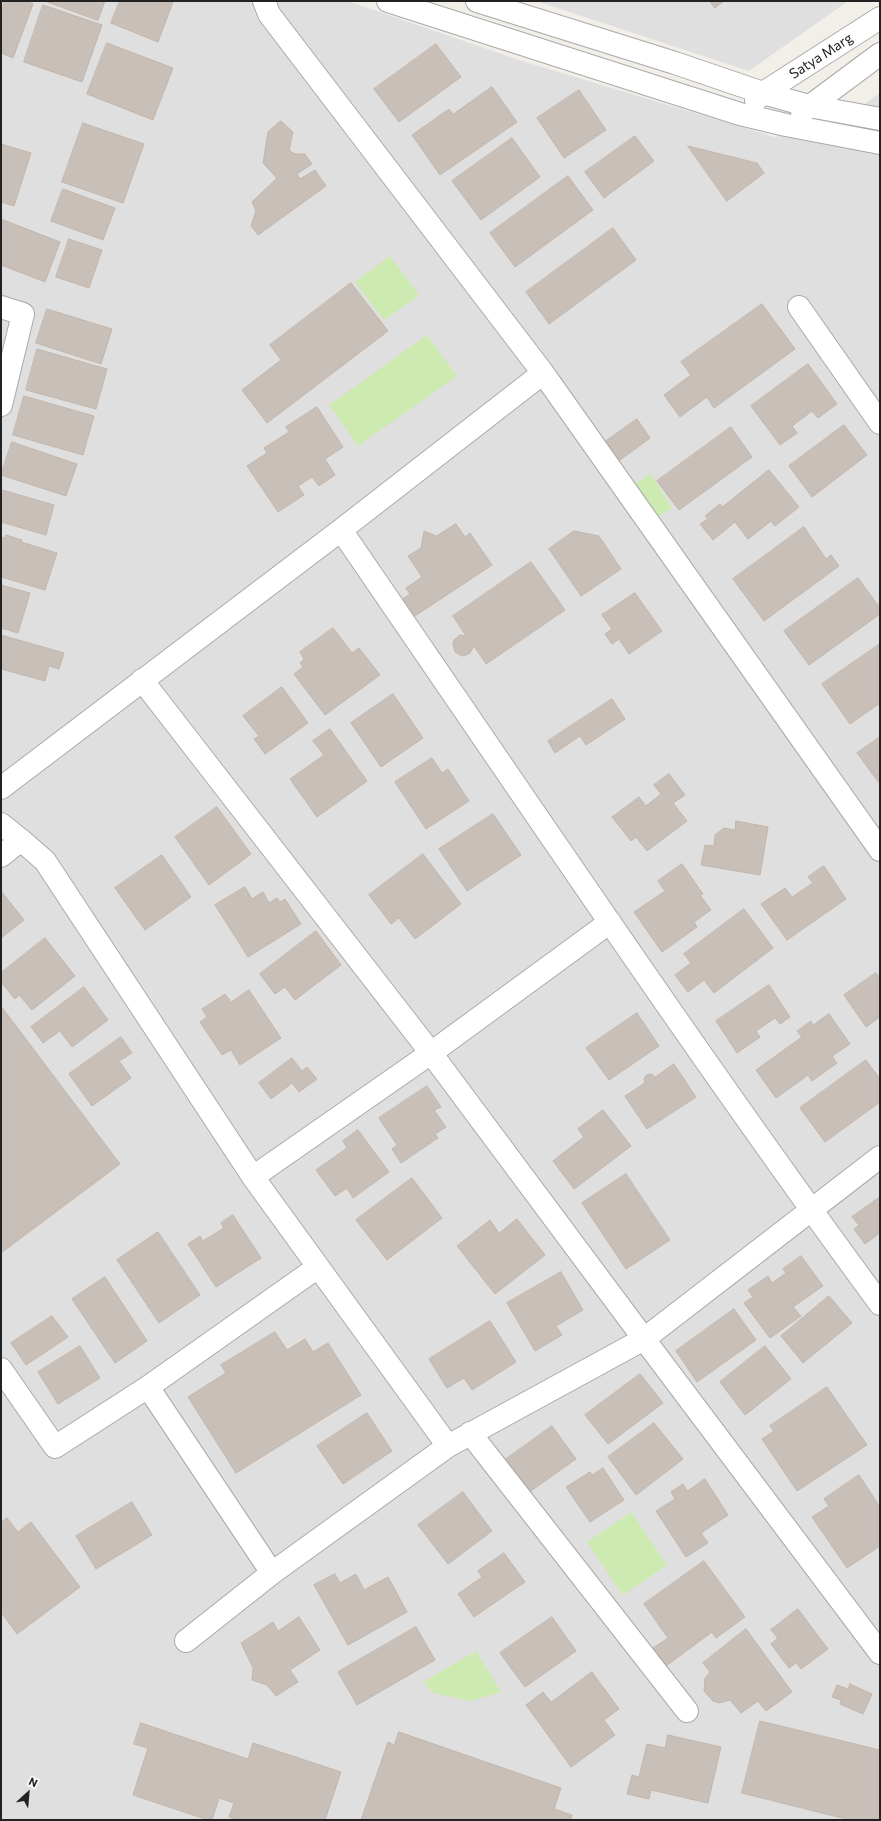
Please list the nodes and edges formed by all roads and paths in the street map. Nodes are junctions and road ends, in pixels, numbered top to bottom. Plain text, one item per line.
1 (264, 1) edge
2 (388, 1) edge
3 (477, 1) edge
4 (880, 18) edge
5 (880, 54) edge
6 (763, 94) junction
7 (809, 106) junction
8 (740, 114) junction
9 (880, 119) edge
10 (786, 125) junction
11 (880, 143) edge
12 (799, 306) dead end
13 (1, 307) edge
14 (543, 373) junction
15 (1, 405) edge
16 (880, 423) edge
17 (341, 530) junction
18 (142, 680) junction
19 (1, 788) edge
20 (1, 824) edge
21 (21, 840) junction
22 (880, 850) edge
23 (1, 856) edge
24 (610, 922) junction
25 (431, 1053) junction
26 (880, 1156) edge
27 (253, 1177) junction
28 (811, 1210) junction
29 (318, 1267) junction
30 (880, 1304) edge
31 (644, 1339) junction
32 (1, 1369) edge
33 (148, 1387) junction
34 (470, 1433) junction
35 (448, 1446) junction
36 (272, 1573) junction
37 (186, 1641) dead end
38 (880, 1653) edge
39 (687, 1711) dead end

1 - 14 street
2 - 8 street
3 - 6 street
4 - 6 street, Satya Marg
5 - 7 street
6 - 7 street
6 - 8 street, Satya Marg
7 - 9 street
7 - 10 street
8 - 10 street
10 - 11 street
12 - 16 street
13 - 15 street
14 - 17 street
14 - 22 street
17 - 18 street
17 - 24 street
18 - 19 street
18 - 25 street
20 - 21 street
21 - 23 street
21 - 27 street
24 - 25 street
24 - 28 street
25 - 27 street
25 - 31 street
26 - 28 street
27 - 29 street
28 - 30 street
28 - 31 street
29 - 33 street
29 - 35 street
31 - 34 street
31 - 38 street
32 - 33 street
33 - 36 street
34 - 35 street
34 - 39 street
35 - 36 street
36 - 37 street

